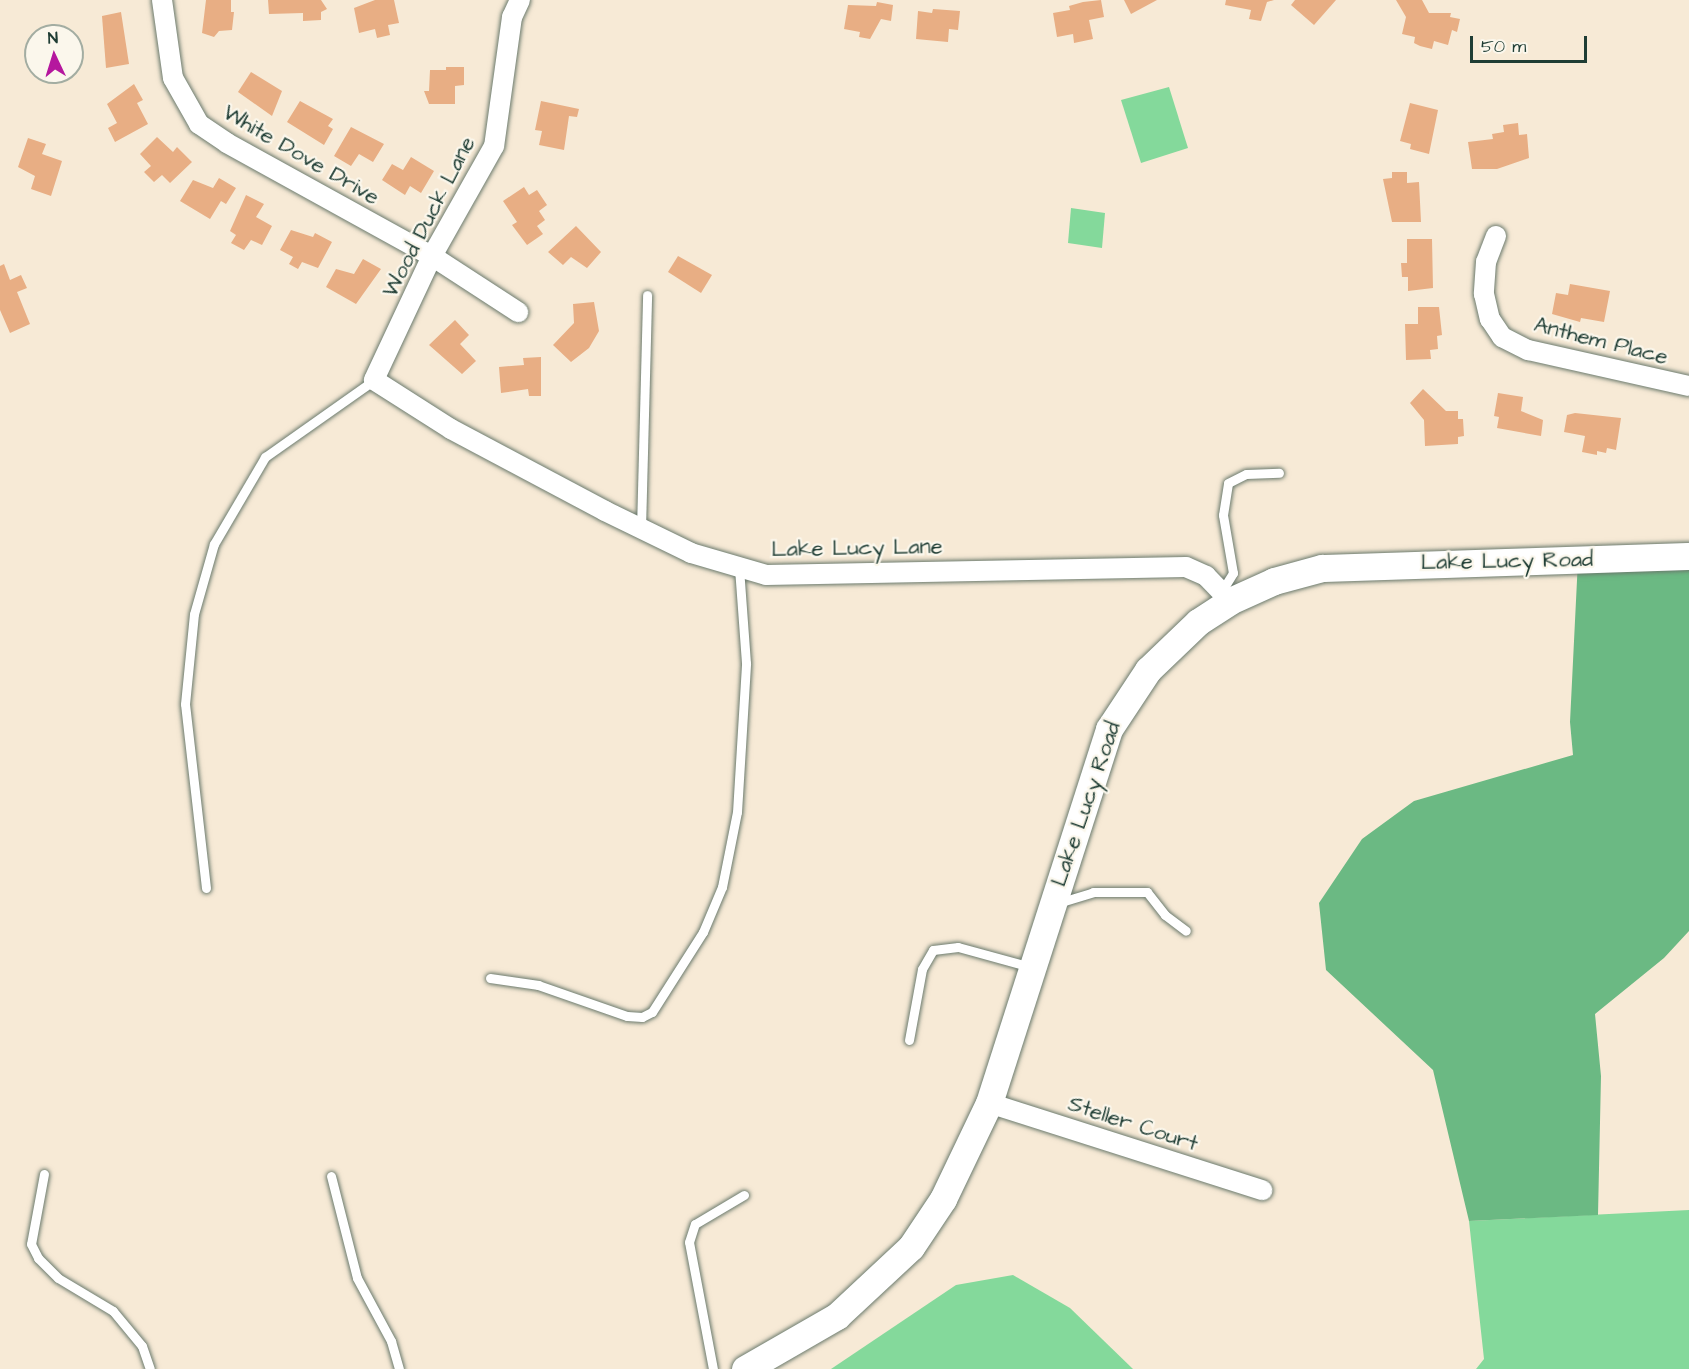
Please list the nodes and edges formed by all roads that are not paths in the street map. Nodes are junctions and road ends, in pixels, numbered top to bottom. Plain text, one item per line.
1 (162, 0) edge
2 (520, 0) edge
3 (1496, 236) dead end
4 (432, 256) junction
5 (647, 295) dead end
6 (518, 312) dead end
7 (374, 380) junction
8 (1689, 386) edge
9 (1279, 473) dead end
10 (641, 529) junction
11 (1689, 556) edge
12 (739, 567) junction
13 (1227, 595) junction
14 (206, 888) dead end
15 (1050, 905) junction
16 (1186, 931) dead end
17 (1031, 967) junction
18 (490, 978) dead end
19 (909, 1040) dead end
20 (989, 1104) junction
21 (44, 1174) dead end
22 (331, 1176) dead end
23 (1262, 1190) dead end
24 (744, 1195) dead end
25 (150, 1369) edge
26 (399, 1369) edge
27 (713, 1369) edge
28 (746, 1369) edge

1 - 4 street, White Dove Drive
2 - 4 street, Wood Duck Lane
3 - 8 street, Anthem Place
4 - 6 street, White Dove Drive
4 - 7 street, Wood Duck Lane
5 - 10 lane
7 - 10 street, Lake Lucy Lane
7 - 14 lane
9 - 13 lane
10 - 12 street, Lake Lucy Lane
11 - 13 street, Lake Lucy Road
12 - 13 street, Lake Lucy Lane
12 - 18 lane
13 - 15 street, Lake Lucy Road
15 - 16 lane
15 - 17 street, Lake Lucy Road
17 - 19 lane
17 - 20 street, Lake Lucy Road
20 - 23 street, Steller Court
20 - 28 street, Lake Lucy Road
21 - 25 lane
22 - 26 lane
24 - 27 lane

